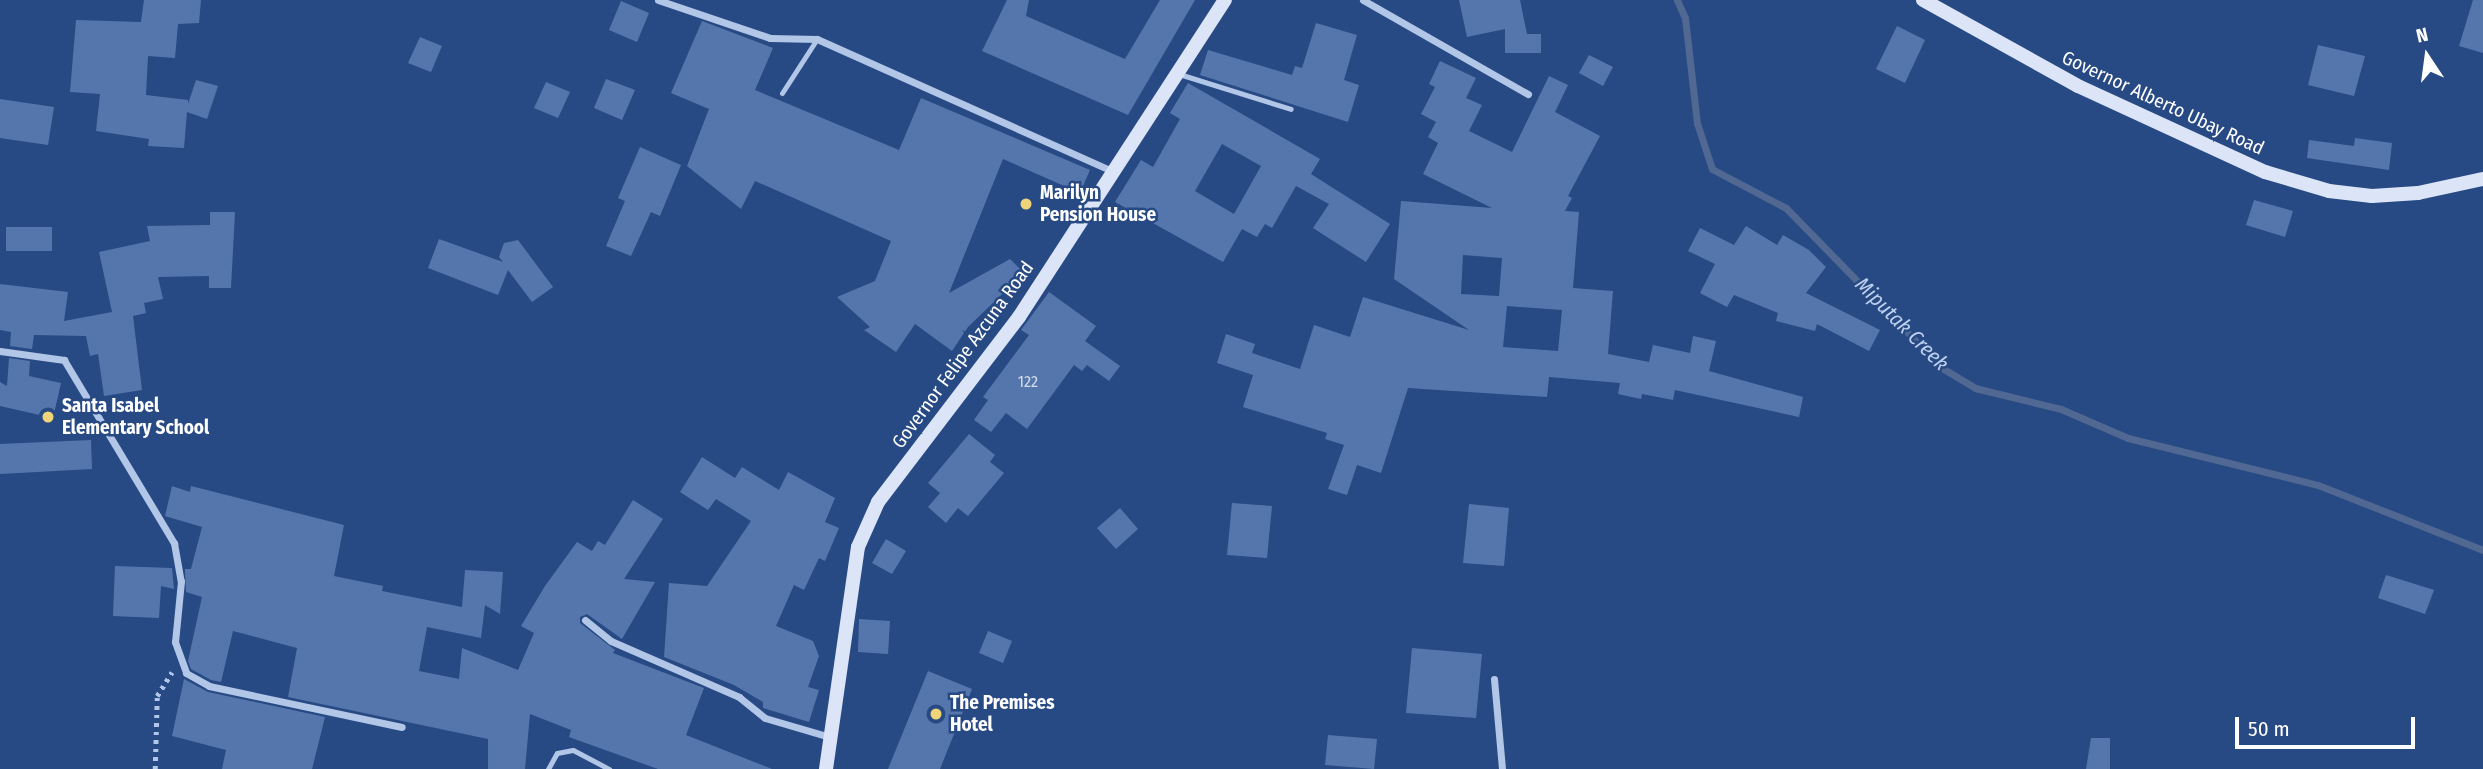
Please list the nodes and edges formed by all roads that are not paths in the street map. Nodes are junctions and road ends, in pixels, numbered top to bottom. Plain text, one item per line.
1 (658, 0) edge
2 (1225, 0) edge
3 (1363, 0) edge
4 (1923, 0) edge
5 (817, 39) junction
6 (1179, 74) junction
7 (782, 93) dead end
8 (1528, 94) dead end
9 (1291, 108) dead end
10 (1115, 173) junction
11 (2483, 179) edge
12 (0, 351) edge
13 (585, 621) dead end
14 (1494, 679) dead end
15 (402, 727) dead end
16 (830, 737) junction
17 (548, 769) edge
18 (609, 769) edge
19 (826, 769) edge
20 (1502, 769) edge

1 - 5 street
2 - 6 street, Governor Felipe Azcuna Road
3 - 8 street
4 - 11 street, Governor Alberto Ubay Road
5 - 7 lane
5 - 10 street
6 - 9 lane
6 - 10 street, Governor Felipe Azcuna Road
10 - 16 street, Governor Felipe Azcuna Road
12 - 15 street
13 - 16 street
14 - 20 street
16 - 19 street, Governor Felipe Azcuna Road
17 - 18 lane

